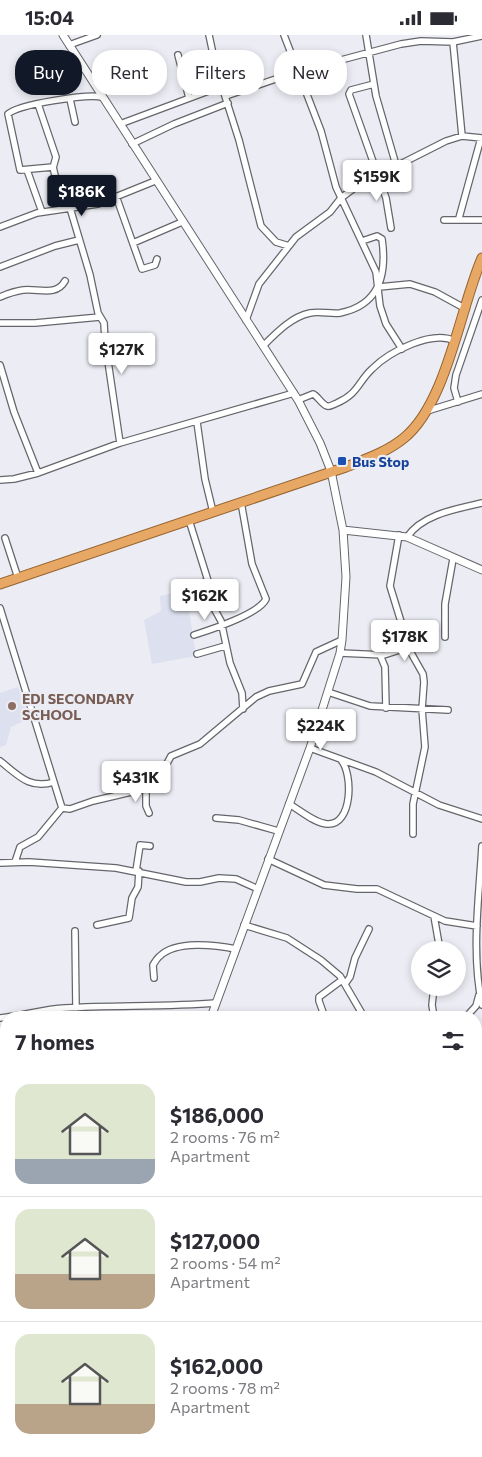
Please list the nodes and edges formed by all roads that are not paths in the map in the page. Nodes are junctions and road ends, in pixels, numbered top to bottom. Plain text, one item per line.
1 (63, 35) edge
2 (96, 35) edge
3 (209, 35) edge
4 (284, 35) edge
5 (366, 35) edge
6 (482, 36) edge
7 (420, 38) edge
8 (453, 42) junction
9 (69, 45) junction
10 (213, 50) edge
11 (289, 50) edge
12 (369, 53) junction
13 (347, 59) edge
14 (274, 80) edge
15 (374, 84) junction
16 (188, 95) edge
17 (197, 95) edge
18 (306, 95) edge
19 (226, 96) joint
20 (102, 97) junction
21 (189, 98) junction
22 (70, 99) junction
23 (228, 103) junction
24 (38, 104) junction
25 (75, 122) dead end
26 (120, 124) junction
27 (462, 136) junction
28 (481, 138) edge
29 (132, 144) junction
30 (396, 165) junction
31 (53, 168) junction
32 (27, 170) junction
33 (379, 175) junction
34 (155, 181) junction
35 (116, 196) junction
36 (341, 198) junction
37 (66, 208) junction
38 (42, 212) junction
39 (459, 218) junction
40 (444, 220) dead end
41 (482, 220) edge
42 (182, 221) junction
43 (0, 227) edge
44 (391, 228) dead end
45 (79, 240) junction
46 (362, 241) junction
47 (133, 243) junction
48 (289, 246) junction
49 (157, 259) dead end
50 (481, 261) edge
51 (0, 267) edge
52 (65, 281) dead end
53 (379, 287) junction
54 (0, 297) edge
55 (482, 300) edge
56 (466, 309) junction
57 (100, 317) junction
58 (246, 320) junction
59 (0, 323) edge
60 (455, 341) junction
61 (263, 346) junction
62 (402, 349) junction
63 (0, 365) edge
64 (482, 394) edge
65 (296, 397) junction
66 (458, 402) junction
67 (427, 411) junction
68 (197, 421) junction
69 (120, 443) junction
70 (331, 471) junction
71 (38, 473) junction
72 (0, 480) edge
73 (241, 501) junction
74 (482, 503) edge
75 (213, 512) junction
76 (189, 520) junction
77 (342, 530) junction
78 (399, 535) junction
79 (5, 537) dead end
80 (407, 537) junction
81 (453, 559) junction
82 (482, 570) edge
83 (18, 578) junction
84 (207, 580) junction
85 (0, 585) edge
86 (184, 597) dead end
87 (0, 608) edge
88 (222, 625) junction
89 (194, 635) dead end
90 (445, 637) dead end
91 (342, 640) junction
92 (225, 646) junction
93 (409, 647) junction
94 (340, 653) junction
95 (197, 654) dead end
96 (380, 655) junction
97 (328, 692) junction
98 (386, 708) junction
99 (243, 709) junction
100 (422, 709) junction
101 (448, 710) dead end
102 (310, 748) junction
103 (340, 759) junction
104 (0, 761) edge
105 (54, 783) junction
106 (146, 787) junction
107 (416, 794) junction
108 (289, 804) junction
109 (62, 808) junction
110 (149, 813) dead end
111 (216, 818) dead end
112 (482, 819) edge
113 (278, 831) junction
114 (413, 833) dead end
115 (150, 846) dead end
116 (482, 847) edge
117 (268, 859) junction
118 (15, 862) junction
119 (0, 863) edge
120 (138, 871) junction
121 (258, 889) junction
122 (480, 889) edge
123 (434, 916) junction
124 (97, 925) dead end
125 (244, 925) junction
126 (477, 926) junction
127 (369, 929) dead end
128 (75, 931) dead end
129 (438, 941) edge
130 (236, 949) junction
131 (154, 978) dead end
132 (344, 982) junction
133 (480, 993) junction
134 (433, 996) edge
135 (216, 1003) junction
136 (482, 1005) edge
137 (76, 1008) junction
138 (45, 1011) edge
139 (213, 1011) edge
140 (323, 1011) edge
141 (361, 1011) edge
142 (433, 1011) edge
143 (471, 1011) edge

1 - 9 street
2 - 9 street
3 - 10 street
4 - 11 street
5 - 12 street
6 - 8 street
7 - 8 street
7 - 12 street
8 - 27 street
9 - 20 street
12 - 13 street
12 - 15 street
14 - 19 street
15 - 30 street
15 - 33 street
16 - 21 street
17 - 21 street
18 - 36 street
19 - 23 street
20 - 22 street
20 - 26 street
21 - 26 street
22 - 24 street
22 - 25 street
23 - 29 street
23 - 48 street
24 - 31 street
24 - 32 street
26 - 29 street
27 - 28 street
27 - 30 street
28 - 39 street
29 - 34 street
30 - 33 street
31 - 32 street
31 - 37 street
32 - 38 street
33 - 36 street
33 - 44 street
34 - 35 street
34 - 42 street
35 - 37 street
35 - 47 street
36 - 46 street
36 - 48 street
37 - 38 street
37 - 45 street
38 - 43 street
39 - 40 street
39 - 41 street
42 - 47 street
42 - 58 street
45 - 51 street
45 - 57 street
46 - 53 street
46 - 53 street
47 - 49 street
48 - 58 street
50 - 56 highway
52 - 54 street
53 - 56 street
53 - 61 street
53 - 62 street
55 - 66 street
56 - 60 highway
57 - 59 street
57 - 69 street
58 - 61 street
60 - 62 street
60 - 67 highway
61 - 65 street
62 - 65 street
63 - 71 street
64 - 66 street
65 - 68 street
65 - 70 street
66 - 67 street
67 - 70 highway
68 - 69 street
68 - 75 street
69 - 71 street
70 - 73 highway
70 - 77 street
71 - 72 street
73 - 75 highway
73 - 88 street
74 - 80 street
75 - 76 highway
76 - 83 highway
76 - 84 street
77 - 78 street
77 - 91 street
78 - 80 street
78 - 93 street
79 - 83 street
80 - 81 street
81 - 82 street
81 - 90 street
83 - 85 highway
84 - 86 street
84 - 88 street
87 - 105 street
88 - 89 street
88 - 92 street
91 - 94 street
91 - 99 street
92 - 95 street
92 - 99 street
93 - 96 street
93 - 100 street
94 - 96 street
94 - 97 street
96 - 98 street
97 - 98 street
97 - 102 street
98 - 100 street
99 - 106 street
100 - 101 street
100 - 107 street
102 - 103 street
102 - 108 street
103 - 107 street
103 - 108 street
104 - 105 street
105 - 109 street
106 - 109 street
106 - 110 street
107 - 112 street
107 - 114 street
108 - 113 street
109 - 118 street
111 - 113 street
113 - 117 street
115 - 120 street
116 - 122 street
117 - 121 street
117 - 123 street
118 - 119 street
118 - 120 street
120 - 121 street
120 - 124 street
121 - 125 street
122 - 126 street
123 - 126 street
123 - 129 street
125 - 130 street
125 - 132 street
126 - 133 street
127 - 132 street
128 - 137 street
130 - 131 street
130 - 135 street
132 - 140 street
132 - 141 street
133 - 136 street
133 - 143 street
134 - 142 street
135 - 137 street
135 - 139 street
137 - 138 street

